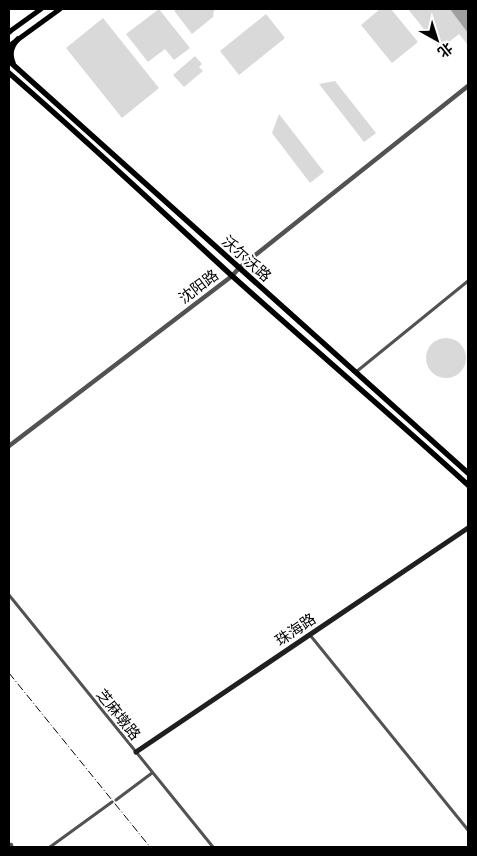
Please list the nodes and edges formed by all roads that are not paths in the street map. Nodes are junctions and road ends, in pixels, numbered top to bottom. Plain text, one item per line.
1 (41, 9) edge
2 (60, 9) edge
3 (9, 31) edge
4 (18, 38) junction
5 (9, 46) edge
6 (11, 63) edge
7 (9, 73) edge
8 (468, 86) edge
9 (239, 268) junction
10 (232, 276) junction
11 (468, 281) edge
12 (356, 372) junction
13 (9, 446) edge
14 (468, 473) edge
15 (468, 485) edge
16 (468, 528) edge
17 (9, 595) edge
18 (309, 635) junction
19 (136, 752) junction
20 (152, 773) junction
21 (468, 830) edge
22 (50, 847) edge
23 (213, 847) edge

1 - 3 main road
2 - 4 main road
4 - 5 main road
4 - 6 highway
6 - 9 highway, 沃尔沃路
7 - 10 highway, 沃尔沃路
8 - 9 street, 沈阳路
9 - 10 street, 沈阳路
9 - 12 highway, 沃尔沃路
10 - 13 street, 沈阳路
10 - 15 highway, 沃尔沃路
11 - 12 street
12 - 14 highway, 沃尔沃路
16 - 18 main road, 珠海路
17 - 19 street, 芝麻墩路
18 - 19 main road, 珠海路
18 - 21 street
19 - 20 street, 芝麻墩路
20 - 22 street
20 - 23 street, 芝麻墩路

